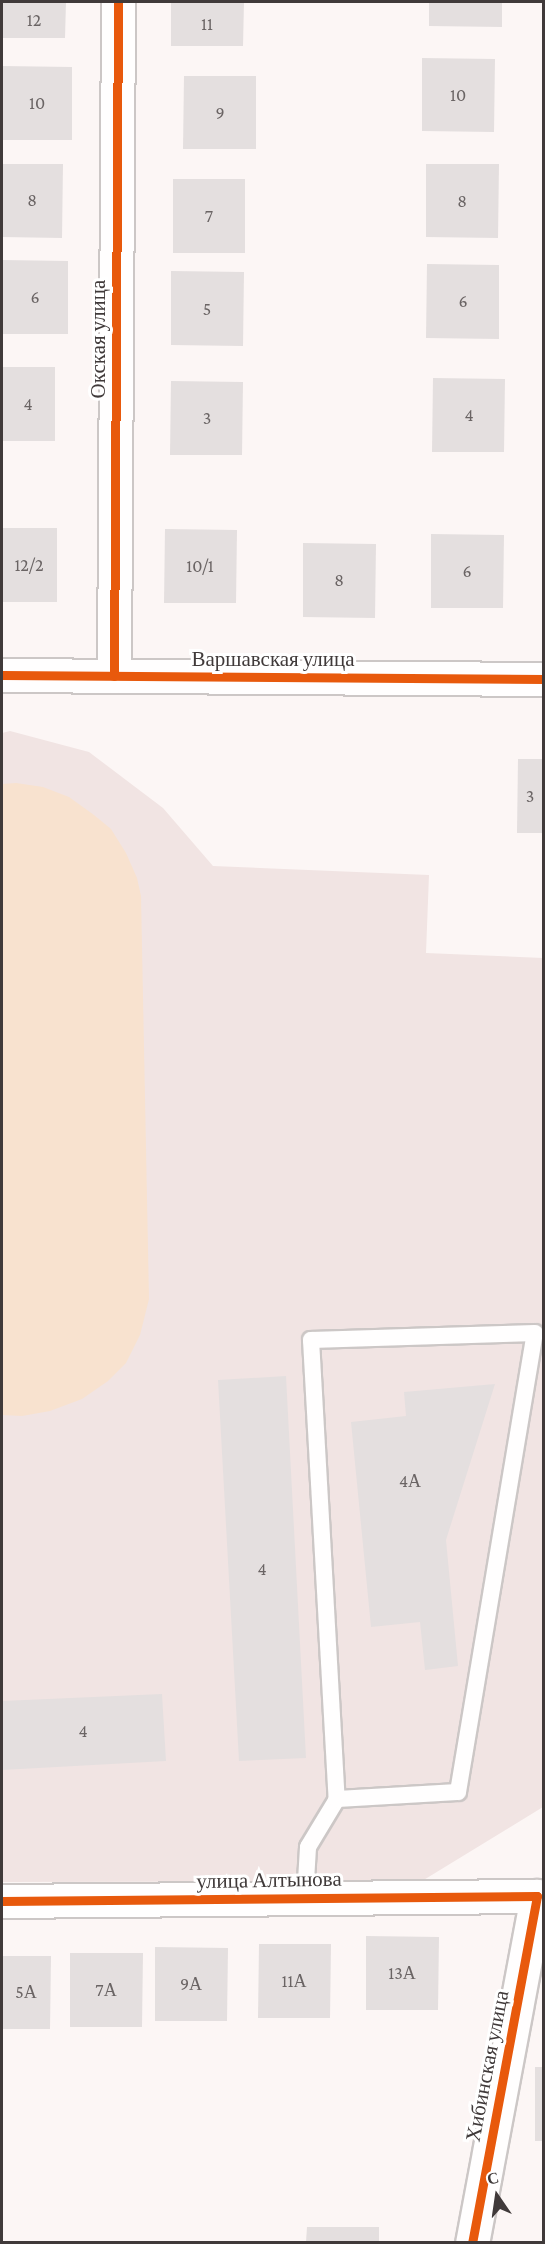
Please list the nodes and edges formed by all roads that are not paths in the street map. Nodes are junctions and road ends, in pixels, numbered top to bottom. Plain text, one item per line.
1 (118, 2) edge
2 (2, 675) edge
3 (114, 676) junction
4 (543, 679) edge
5 (337, 1799) junction
6 (537, 1896) joint
7 (305, 1898) junction
8 (2, 1901) edge
9 (472, 2242) edge

1 - 3 street, Окская улица
2 - 3 street, Варшавская улица
3 - 4 street, Варшавская улица
5 - 5 lane
5 - 7 lane
6 - 7 street, улица Алтынова
6 - 9 street, Хибинская улица
7 - 8 street, улица Алтынова

